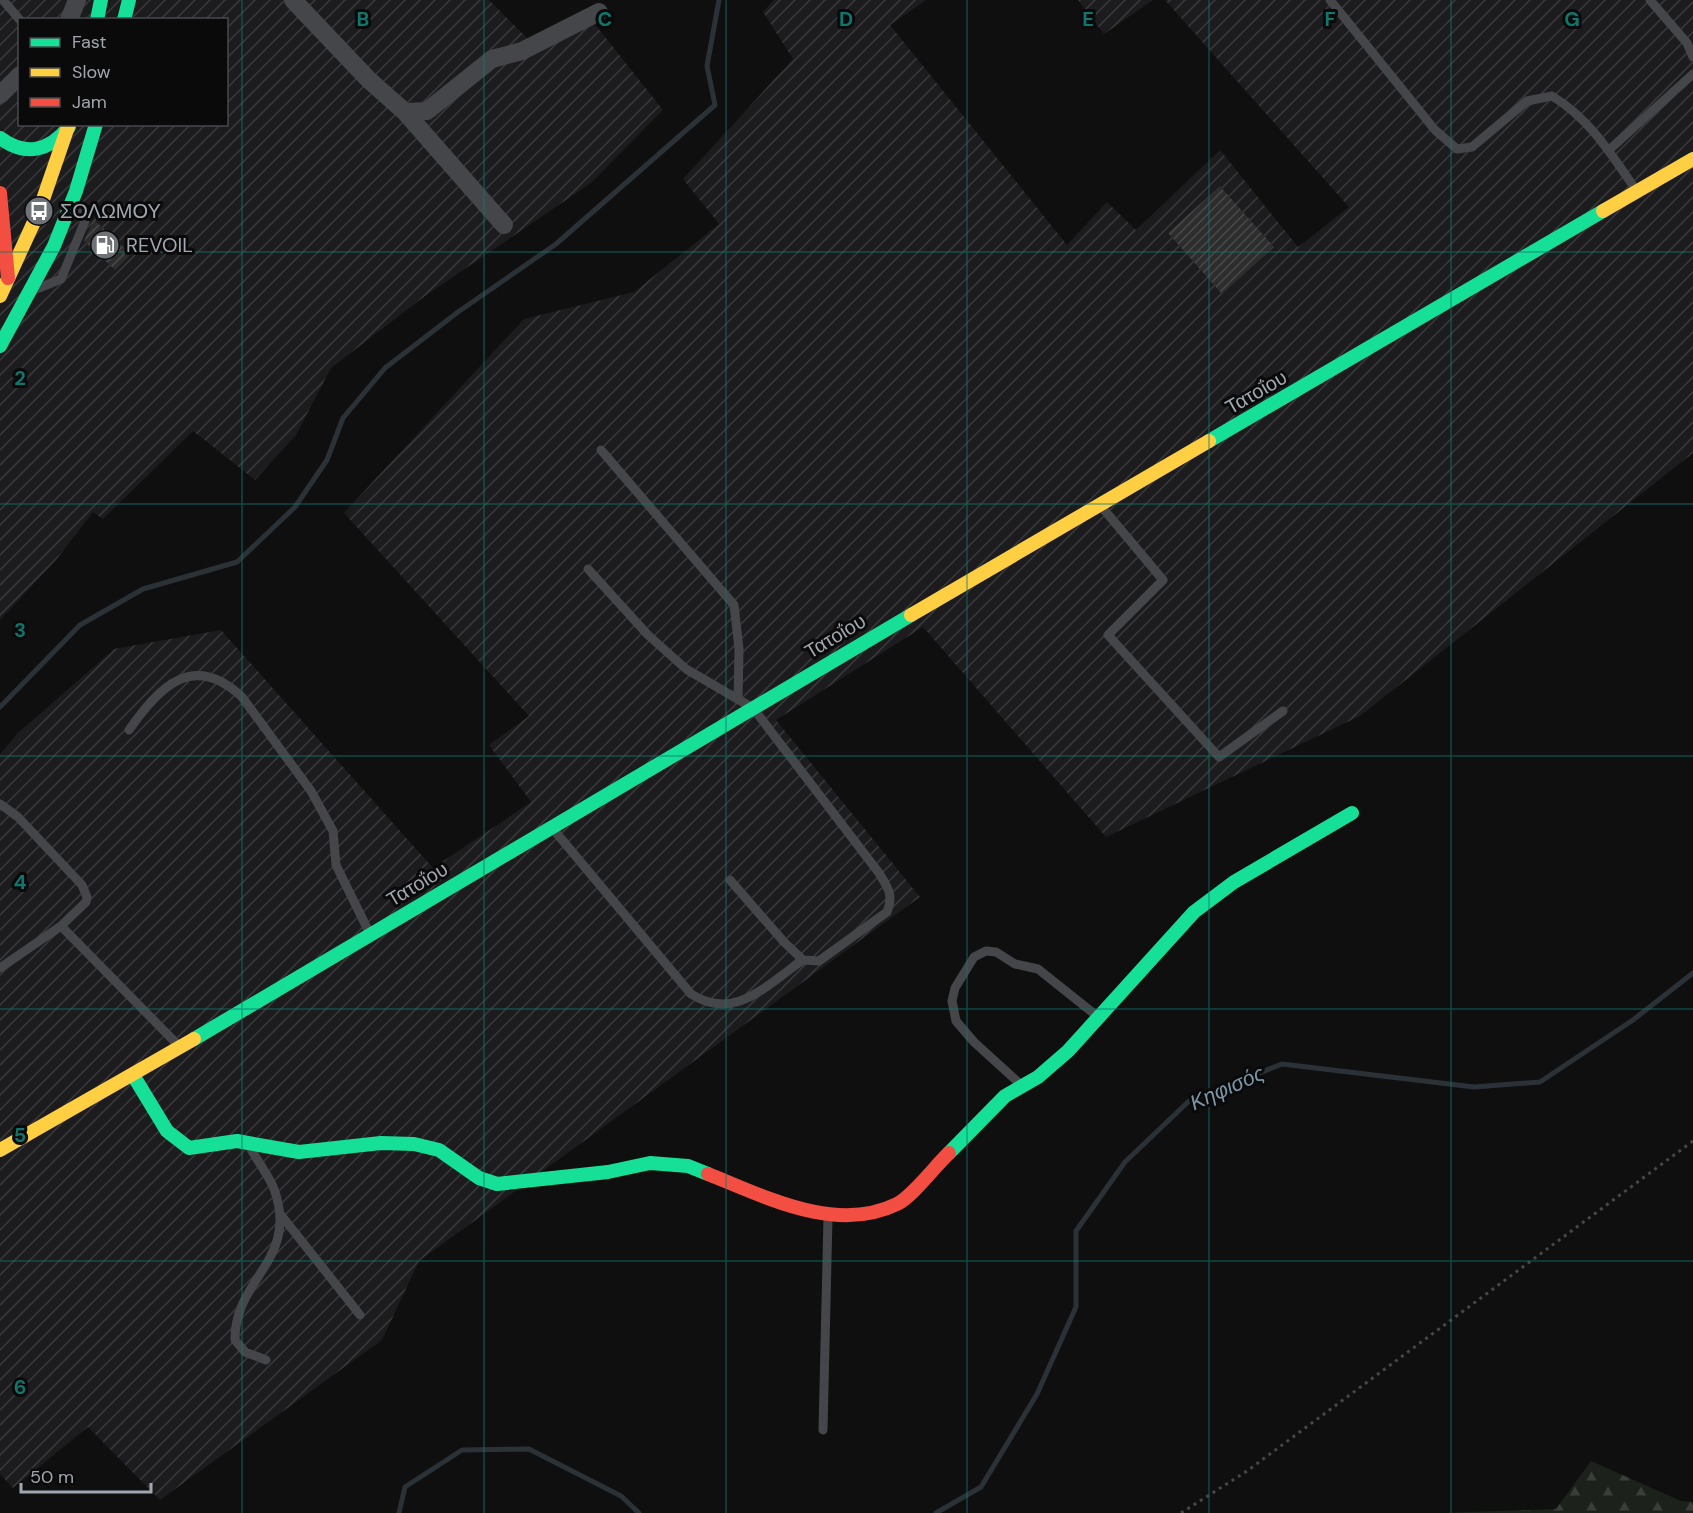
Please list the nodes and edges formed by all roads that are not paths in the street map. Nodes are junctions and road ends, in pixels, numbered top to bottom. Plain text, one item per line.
1 (3, 0) edge
2 (77, 0) edge
3 (101, 0) edge
4 (129, 0) edge
5 (293, 0) edge
6 (1330, 0) edge
7 (1650, 0) edge
8 (599, 12) dead end
9 (18, 18) edge
10 (70, 18) edge
11 (97, 18) edge
12 (124, 18) edge
13 (1693, 57) edge
14 (1693, 74) edge
15 (18, 77) edge
16 (0, 95) edge
17 (405, 112) junction
18 (69, 126) edge
19 (95, 126) edge
20 (0, 138) edge
21 (1608, 150) junction
22 (1693, 159) edge
23 (1637, 192) junction
24 (0, 193) edge
25 (72, 202) junction
26 (504, 225) dead end
27 (9, 279) junction
28 (31, 291) junction
29 (0, 296) edge
30 (0, 346) edge
31 (601, 450) dead end
32 (1099, 505) junction
33 (588, 569) dead end
34 (738, 700) junction
35 (753, 708) junction
36 (1283, 711) dead end
37 (129, 730) dead end
38 (0, 804) edge
39 (1352, 813) dead end
40 (551, 827) junction
41 (730, 880) dead end
42 (61, 926) junction
43 (370, 934) junction
44 (804, 960) junction
45 (0, 968) edge
46 (1099, 1018) junction
47 (180, 1047) junction
48 (133, 1075) junction
49 (1021, 1084) junction
50 (248, 1144) junction
51 (0, 1150) edge
52 (280, 1214) junction
53 (828, 1215) junction
54 (360, 1316) dead end
55 (266, 1360) dead end
56 (823, 1430) dead end

1 - 9 lane
2 - 10 street
3 - 11 street
4 - 12 street
5 - 17 street
6 - 21 lane
7 - 13 lane
8 - 17 street
14 - 21 lane
15 - 16 street
17 - 26 street
18 - 20 street
18 - 27 street
19 - 25 street
21 - 23 lane
22 - 23 street, Τατοΐου
23 - 32 street, Τατοΐου
24 - 27 street
25 - 28 street
25 - 28 lane
27 - 29 street
28 - 30 street
31 - 34 lane
32 - 35 street, Τατοΐου
32 - 36 lane
33 - 34 lane
34 - 35 lane
35 - 40 street, Τατοΐου
35 - 44 lane
37 - 43 lane
38 - 42 lane
39 - 46 street
40 - 43 street, Τατοΐου
40 - 44 lane
41 - 44 lane
42 - 45 lane
42 - 47 lane
43 - 47 street, Τατοΐου
46 - 49 street
46 - 49 lane
47 - 48 street, Τατοΐου
48 - 50 street
48 - 51 street, Τατοΐου
49 - 53 street
50 - 52 lane
50 - 53 street
52 - 54 lane
52 - 55 lane
53 - 56 lane

